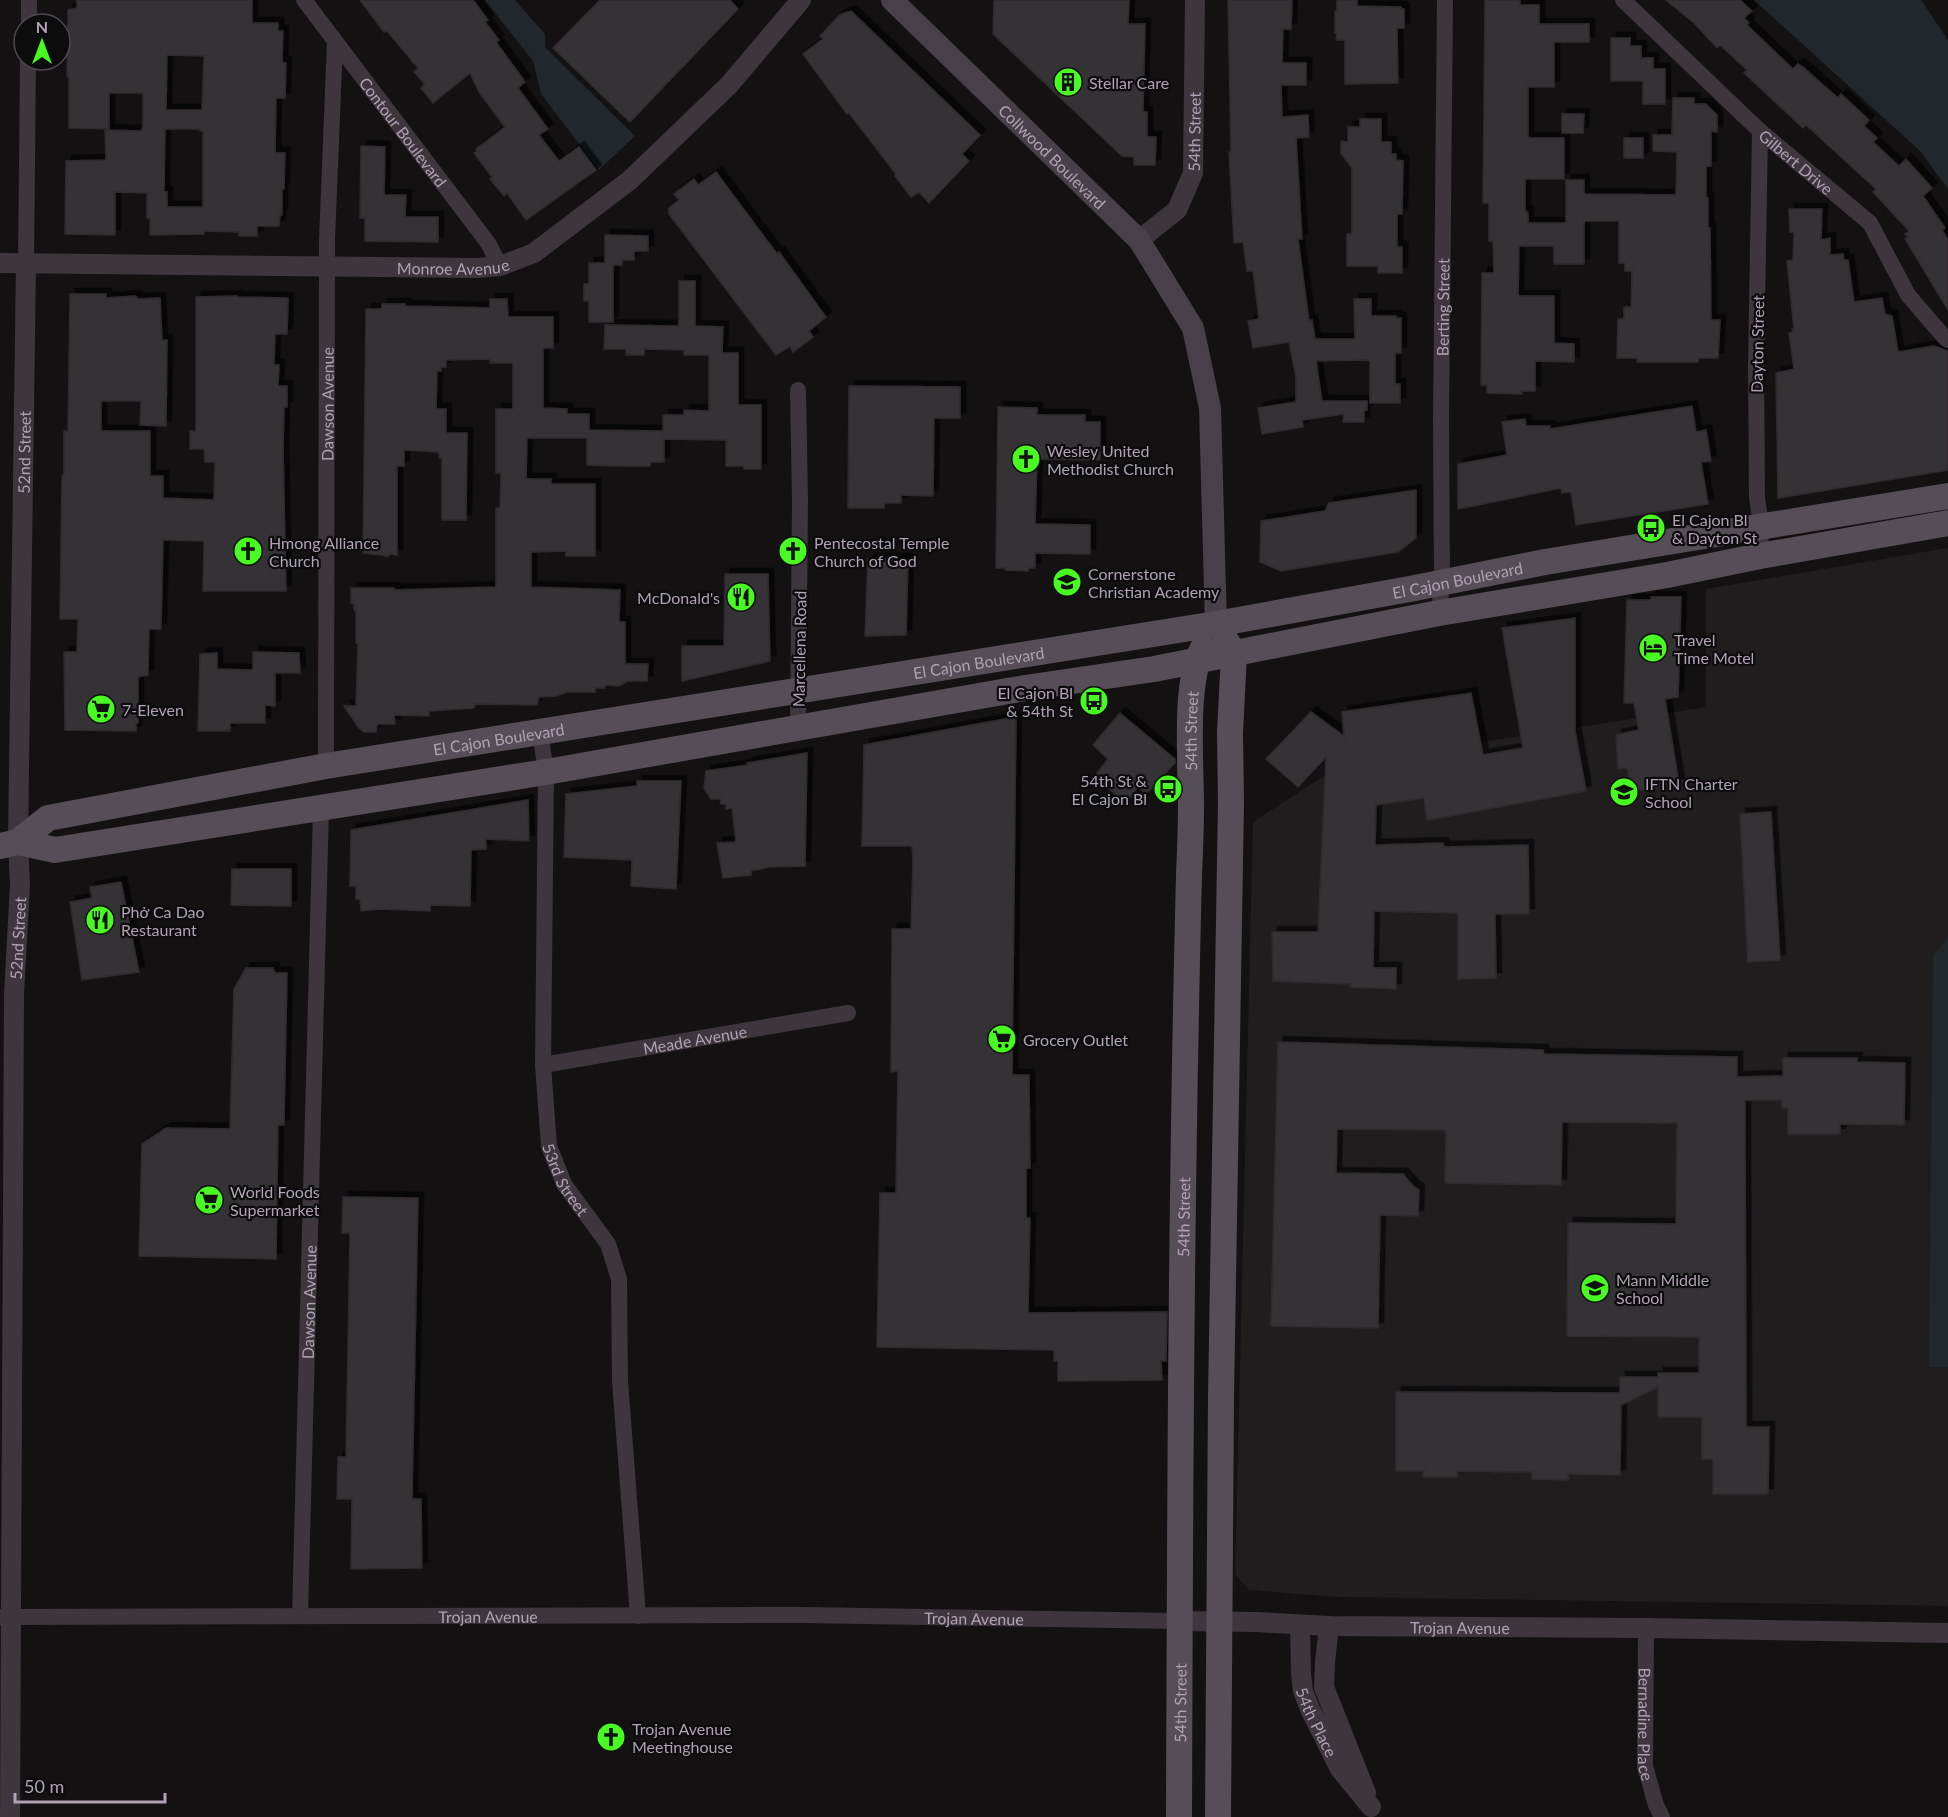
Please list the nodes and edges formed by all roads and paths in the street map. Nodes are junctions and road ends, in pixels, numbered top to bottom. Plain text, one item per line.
1 (304, 0) edge
2 (801, 0) edge
3 (892, 0) edge
4 (1195, 0) edge
5 (1445, 0) edge
6 (1623, 0) edge
7 (335, 42) junction
8 (28, 72) edge
9 (1760, 131) junction
10 (1139, 240) junction
11 (0, 263) edge
12 (26, 263) junction
13 (500, 266) junction
14 (327, 267) junction
15 (1948, 340) edge
16 (798, 390) dead end
17 (1948, 496) edge
18 (1948, 523) edge
19 (1761, 526) junction
20 (1760, 556) junction
21 (1442, 583) junction
22 (1439, 613) junction
23 (1216, 624) junction
24 (1234, 654) junction
25 (1195, 661) junction
26 (798, 691) junction
27 (798, 729) junction
28 (540, 732) junction
29 (327, 766) junction
30 (546, 772) junction
31 (321, 808) junction
32 (9, 844) edge
33 (848, 1013) dead end
34 (543, 1065) junction
35 (300, 1616) junction
36 (638, 1616) junction
37 (6, 1617) edge
38 (1180, 1621) junction
39 (1220, 1622) junction
40 (1300, 1625) junction
41 (1329, 1626) junction
42 (1646, 1628) junction
43 (1948, 1633) edge
44 (1373, 1812) edge
45 (10, 1817) edge
46 (1179, 1817) edge
47 (1218, 1817) edge
48 (1662, 1817) edge

1 - 7 street, Contour Boulevard
2 - 13 street, Monroe Avenue
3 - 10 main road, Collwood Boulevard
4 - 10 street, 54th Street
5 - 21 street, Berting Street
6 - 9 street, Gilbert Drive
7 - 13 street, Contour Boulevard
7 - 14 street, Dawson Avenue
8 - 12 street, 52nd Street
9 - 15 street, Gilbert Drive
9 - 19 street, Dayton Street
10 - 23 main road, Collwood Boulevard
11 - 12 street, Monroe Avenue
12 - 14 street, Monroe Avenue
12 - 32 street, 52nd Street
13 - 14 street, Monroe Avenue
14 - 29 street, Dawson Avenue
16 - 26 street, Marcellena Road
17 - 19 main road, El Cajon Boulevard
18 - 20 main road, El Cajon Boulevard
19 - 20 street, Dayton Street
19 - 21 main road, El Cajon Boulevard
20 - 22 main road, El Cajon Boulevard
21 - 22 street, Berting Street
21 - 23 main road, El Cajon Boulevard
22 - 24 main road, El Cajon Boulevard
23 - 24 main road
23 - 25 main road, 54th Street
23 - 26 main road, El Cajon Boulevard
24 - 25 main road, El Cajon Boulevard
24 - 39 main road
25 - 27 main road, El Cajon Boulevard
25 - 38 main road, 54th Street
26 - 27 street, Marcellena Road
26 - 28 main road, El Cajon Boulevard
27 - 30 main road, El Cajon Boulevard
28 - 29 main road, El Cajon Boulevard
28 - 30 street, 53rd Street
29 - 32 main road, El Cajon Boulevard
30 - 31 main road, El Cajon Boulevard
30 - 34 street, 53rd Street
31 - 32 main road, El Cajon Boulevard
31 - 35 street, Dawson Avenue
32 - 37 street, 52nd Street
33 - 34 street, Meade Avenue
34 - 36 street, 53rd Street
35 - 36 street, Trojan Avenue
35 - 37 street, Trojan Avenue
36 - 38 street, Trojan Avenue
37 - 45 street, 52nd Street
38 - 39 street, Trojan Avenue
38 - 46 main road, 54th Street
39 - 40 street, Trojan Avenue
39 - 47 main road
40 - 41 street, Trojan Avenue
40 - 44 street, 54th Place
41 - 42 street, Trojan Avenue
41 - 44 street, 54th Place
42 - 43 street, Trojan Avenue
42 - 48 street, Bernadine Place

